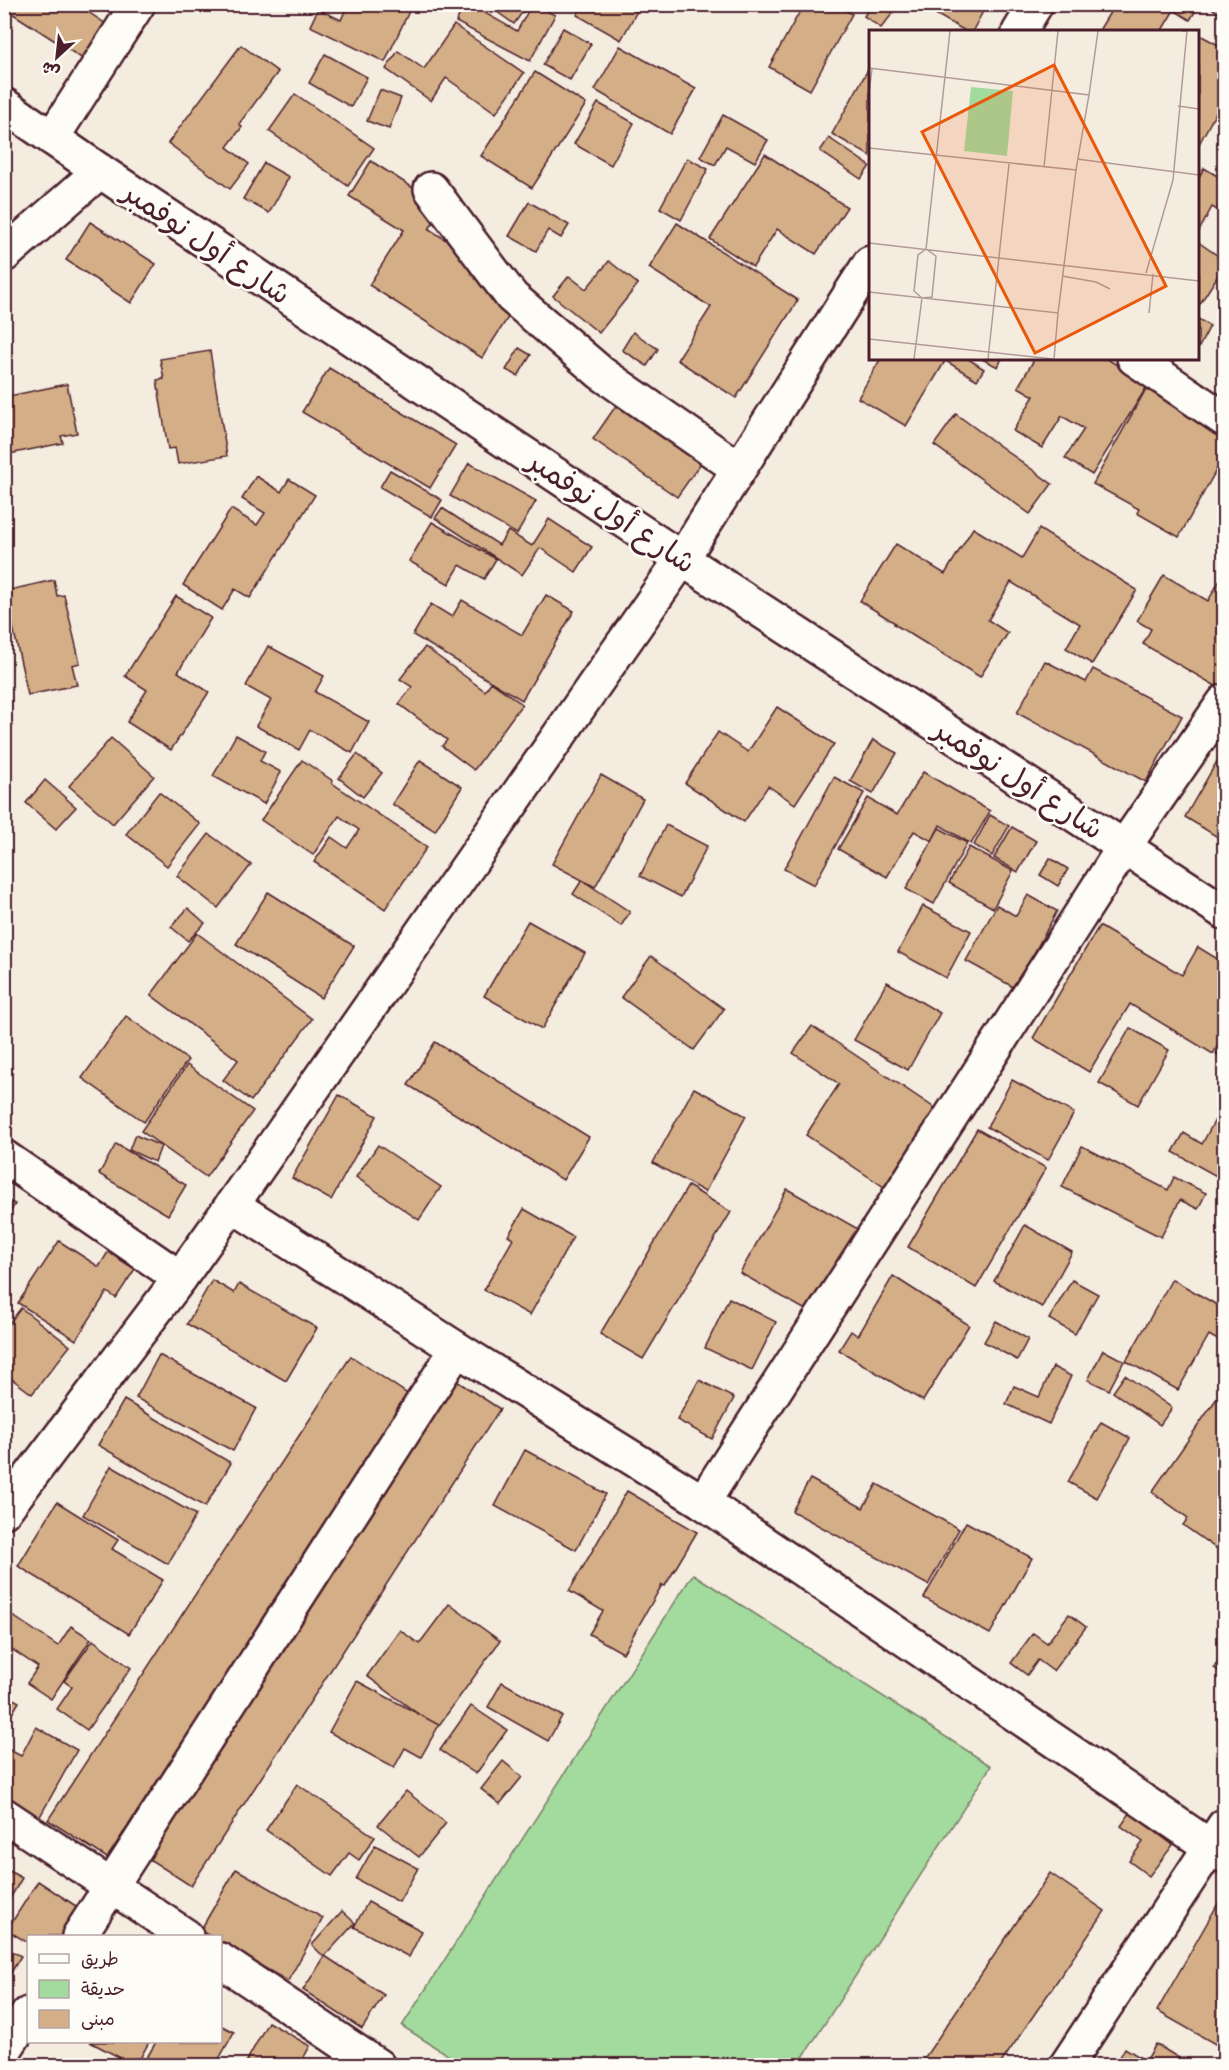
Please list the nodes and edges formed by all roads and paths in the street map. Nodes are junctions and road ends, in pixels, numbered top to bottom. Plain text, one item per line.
1 (138, 4) edge
2 (1036, 4) edge
3 (1020, 30) edge
4 (4, 105) edge
5 (52, 138) junction
6 (100, 171) junction
7 (431, 189) dead end
8 (4, 255) edge
9 (869, 265) edge
10 (1137, 360) edge
11 (1224, 419) edge
12 (739, 469) junction
13 (682, 559) junction
14 (1224, 702) edge
15 (1124, 847) junction
16 (1224, 912) edge
17 (4, 1157) edge
18 (232, 1204) junction
19 (180, 1278) junction
20 (457, 1349) junction
21 (703, 1502) junction
22 (4, 1511) edge
23 (4, 1815) edge
24 (1220, 1843) edge
25 (112, 1887) junction
26 (80, 1935) edge
27 (184, 1935) edge
28 (222, 1961) edge
29 (27, 2016) edge
30 (4, 2051) edge
31 (378, 2066) edge
32 (1065, 2066) edge

1 - 5 street
2 - 3 street
4 - 5 street, شارع أول نوفمبر
5 - 6 street, شارع أول نوفمبر
6 - 8 street
6 - 13 street, شارع أول نوفمبر
7 - 12 street
9 - 12 street
10 - 11 street
12 - 13 street
13 - 15 street, شارع أول نوفمبر
13 - 18 street
14 - 15 street
15 - 16 street, شارع أول نوفمبر
15 - 21 street
17 - 19 street
18 - 19 street
18 - 20 street
19 - 22 street
20 - 21 street
20 - 25 street
21 - 24 street
23 - 25 street
24 - 32 street
25 - 26 street
25 - 27 street
28 - 31 street
29 - 30 street

